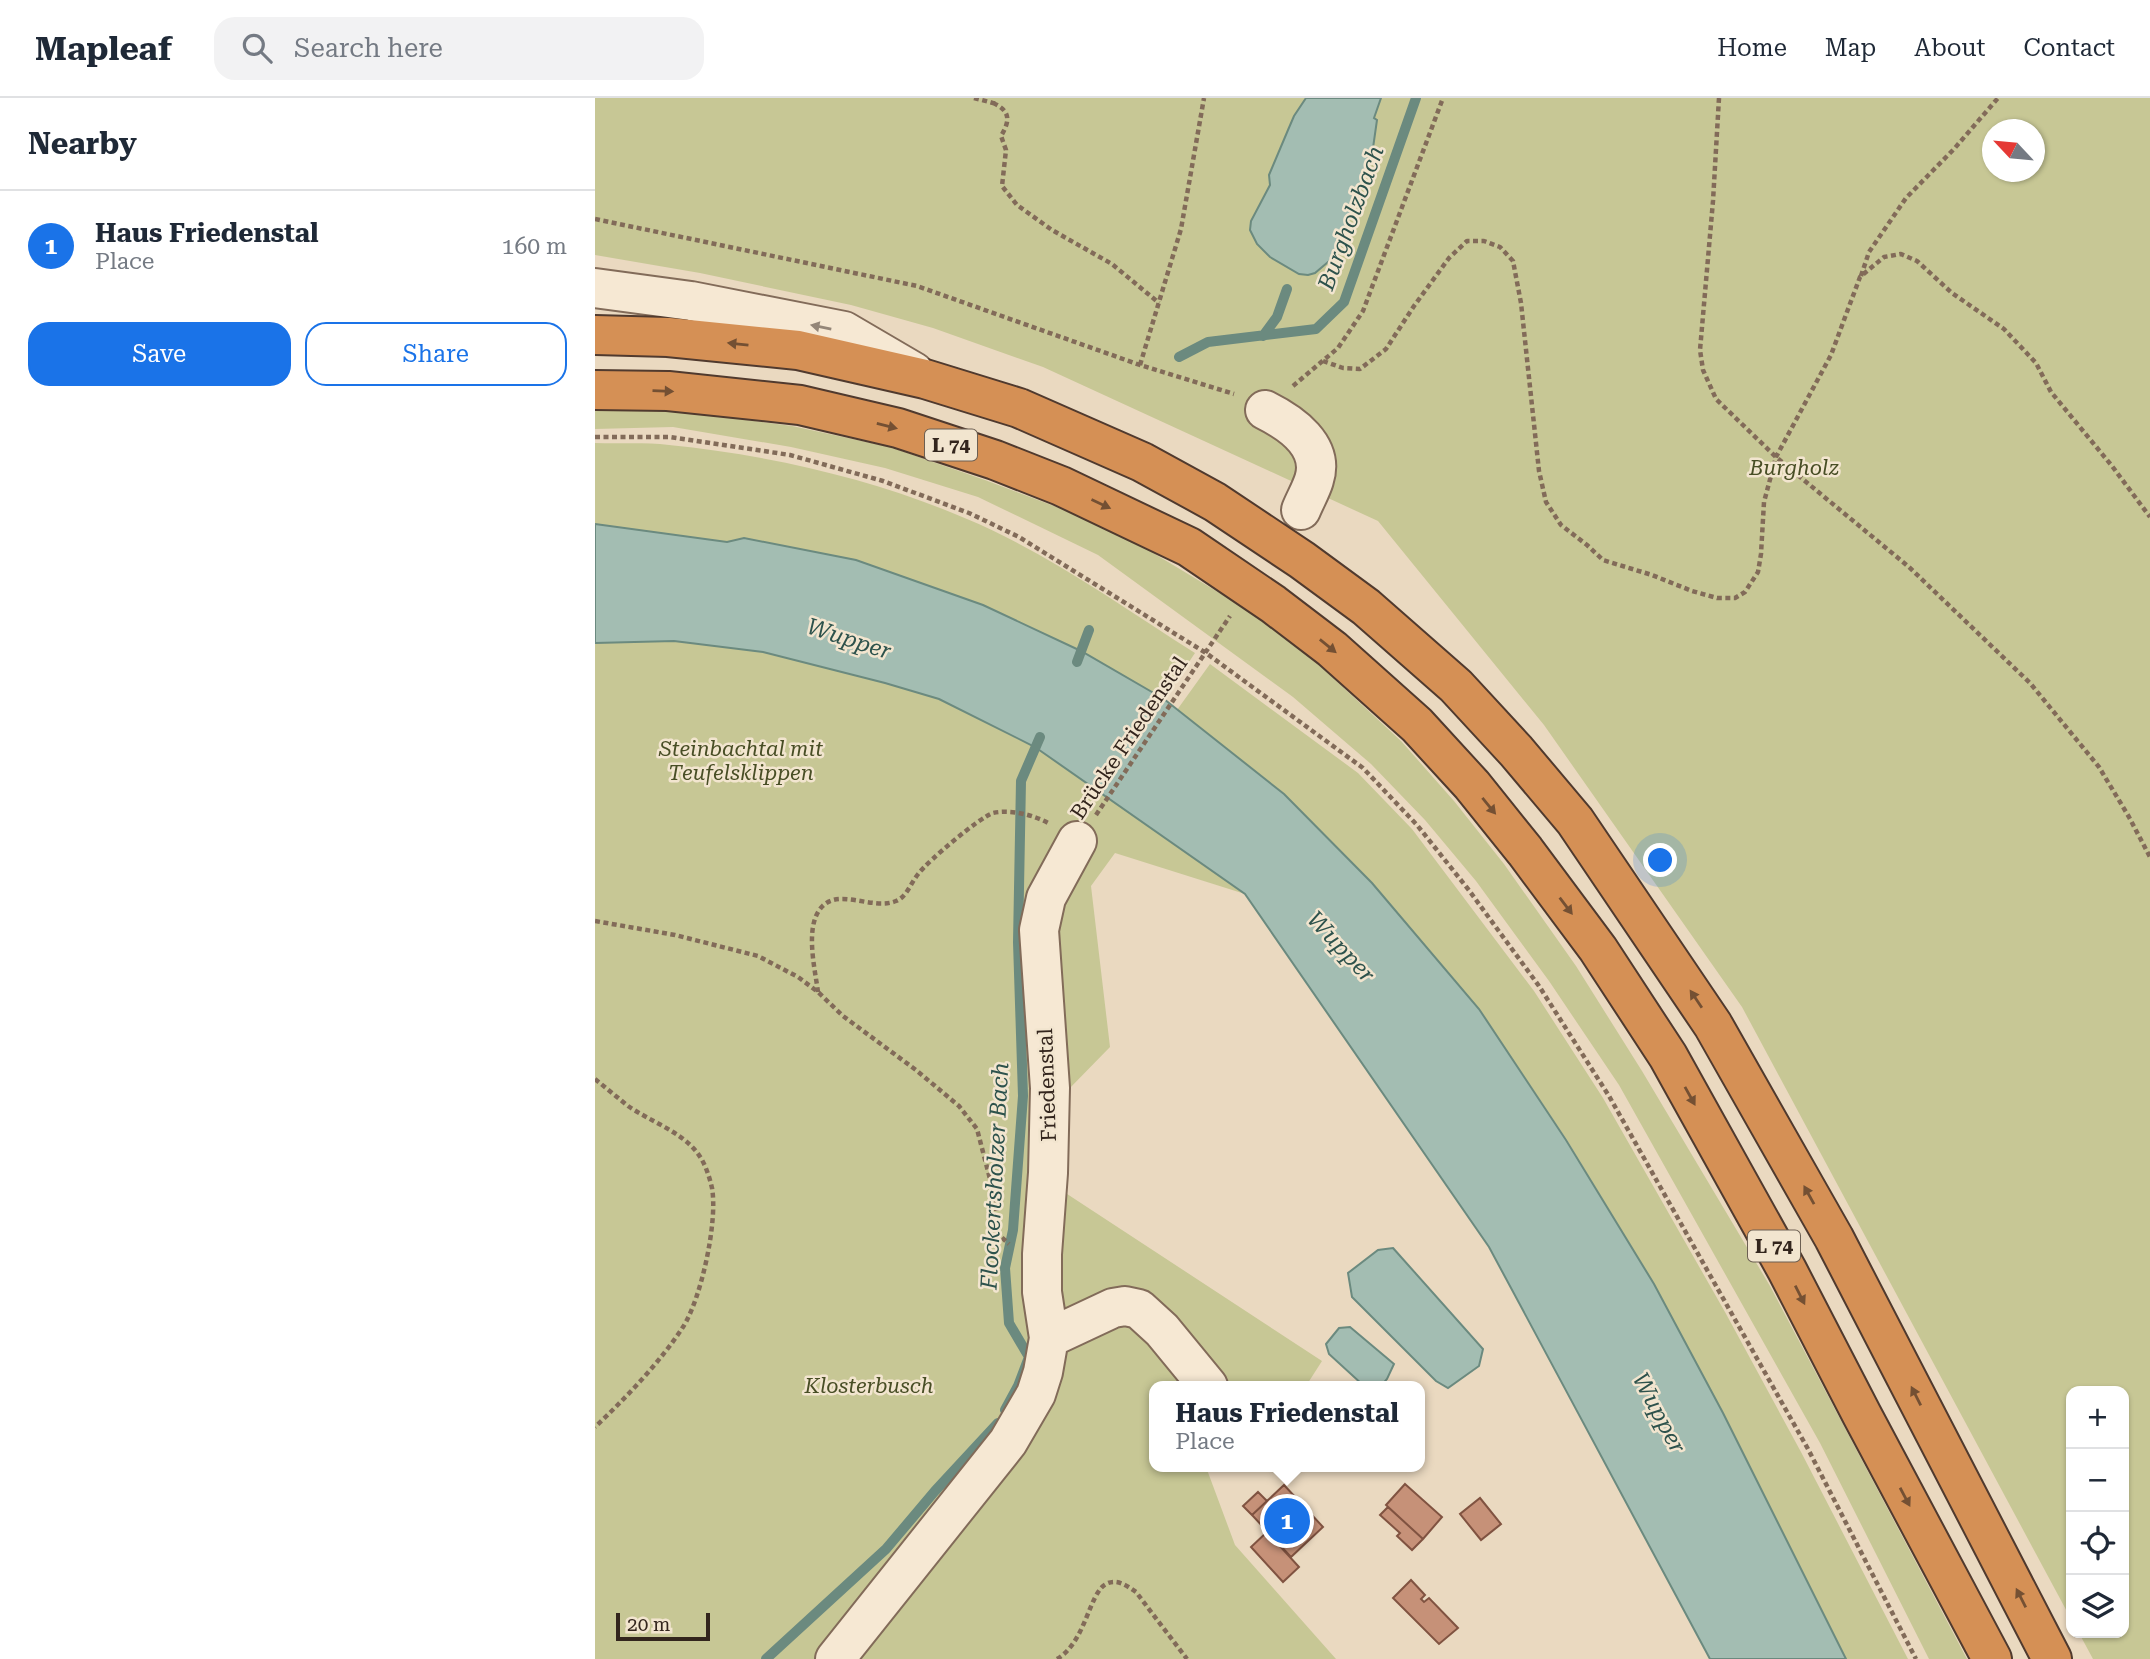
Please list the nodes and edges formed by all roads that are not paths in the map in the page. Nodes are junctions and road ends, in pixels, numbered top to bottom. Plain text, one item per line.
1 (595, 288) edge
2 (595, 335) edge
3 (925, 379) junction
4 (595, 390) edge
5 (1265, 410) road end
6 (1301, 510) dead end
7 (1077, 841) road end
8 (1049, 1338) junction
9 (1204, 1381) edge
10 (835, 1659) edge
11 (1992, 1659) edge
12 (2052, 1659) edge

3 -> 1 lane
3 -> 2 highway, L 74
12 -> 3 highway, L 74
4 -> 11 highway, L 74
5 - 6 lane
7 - 8 lane, Friedenstal
8 - 9 lane
8 - 10 lane, Friedenstal

